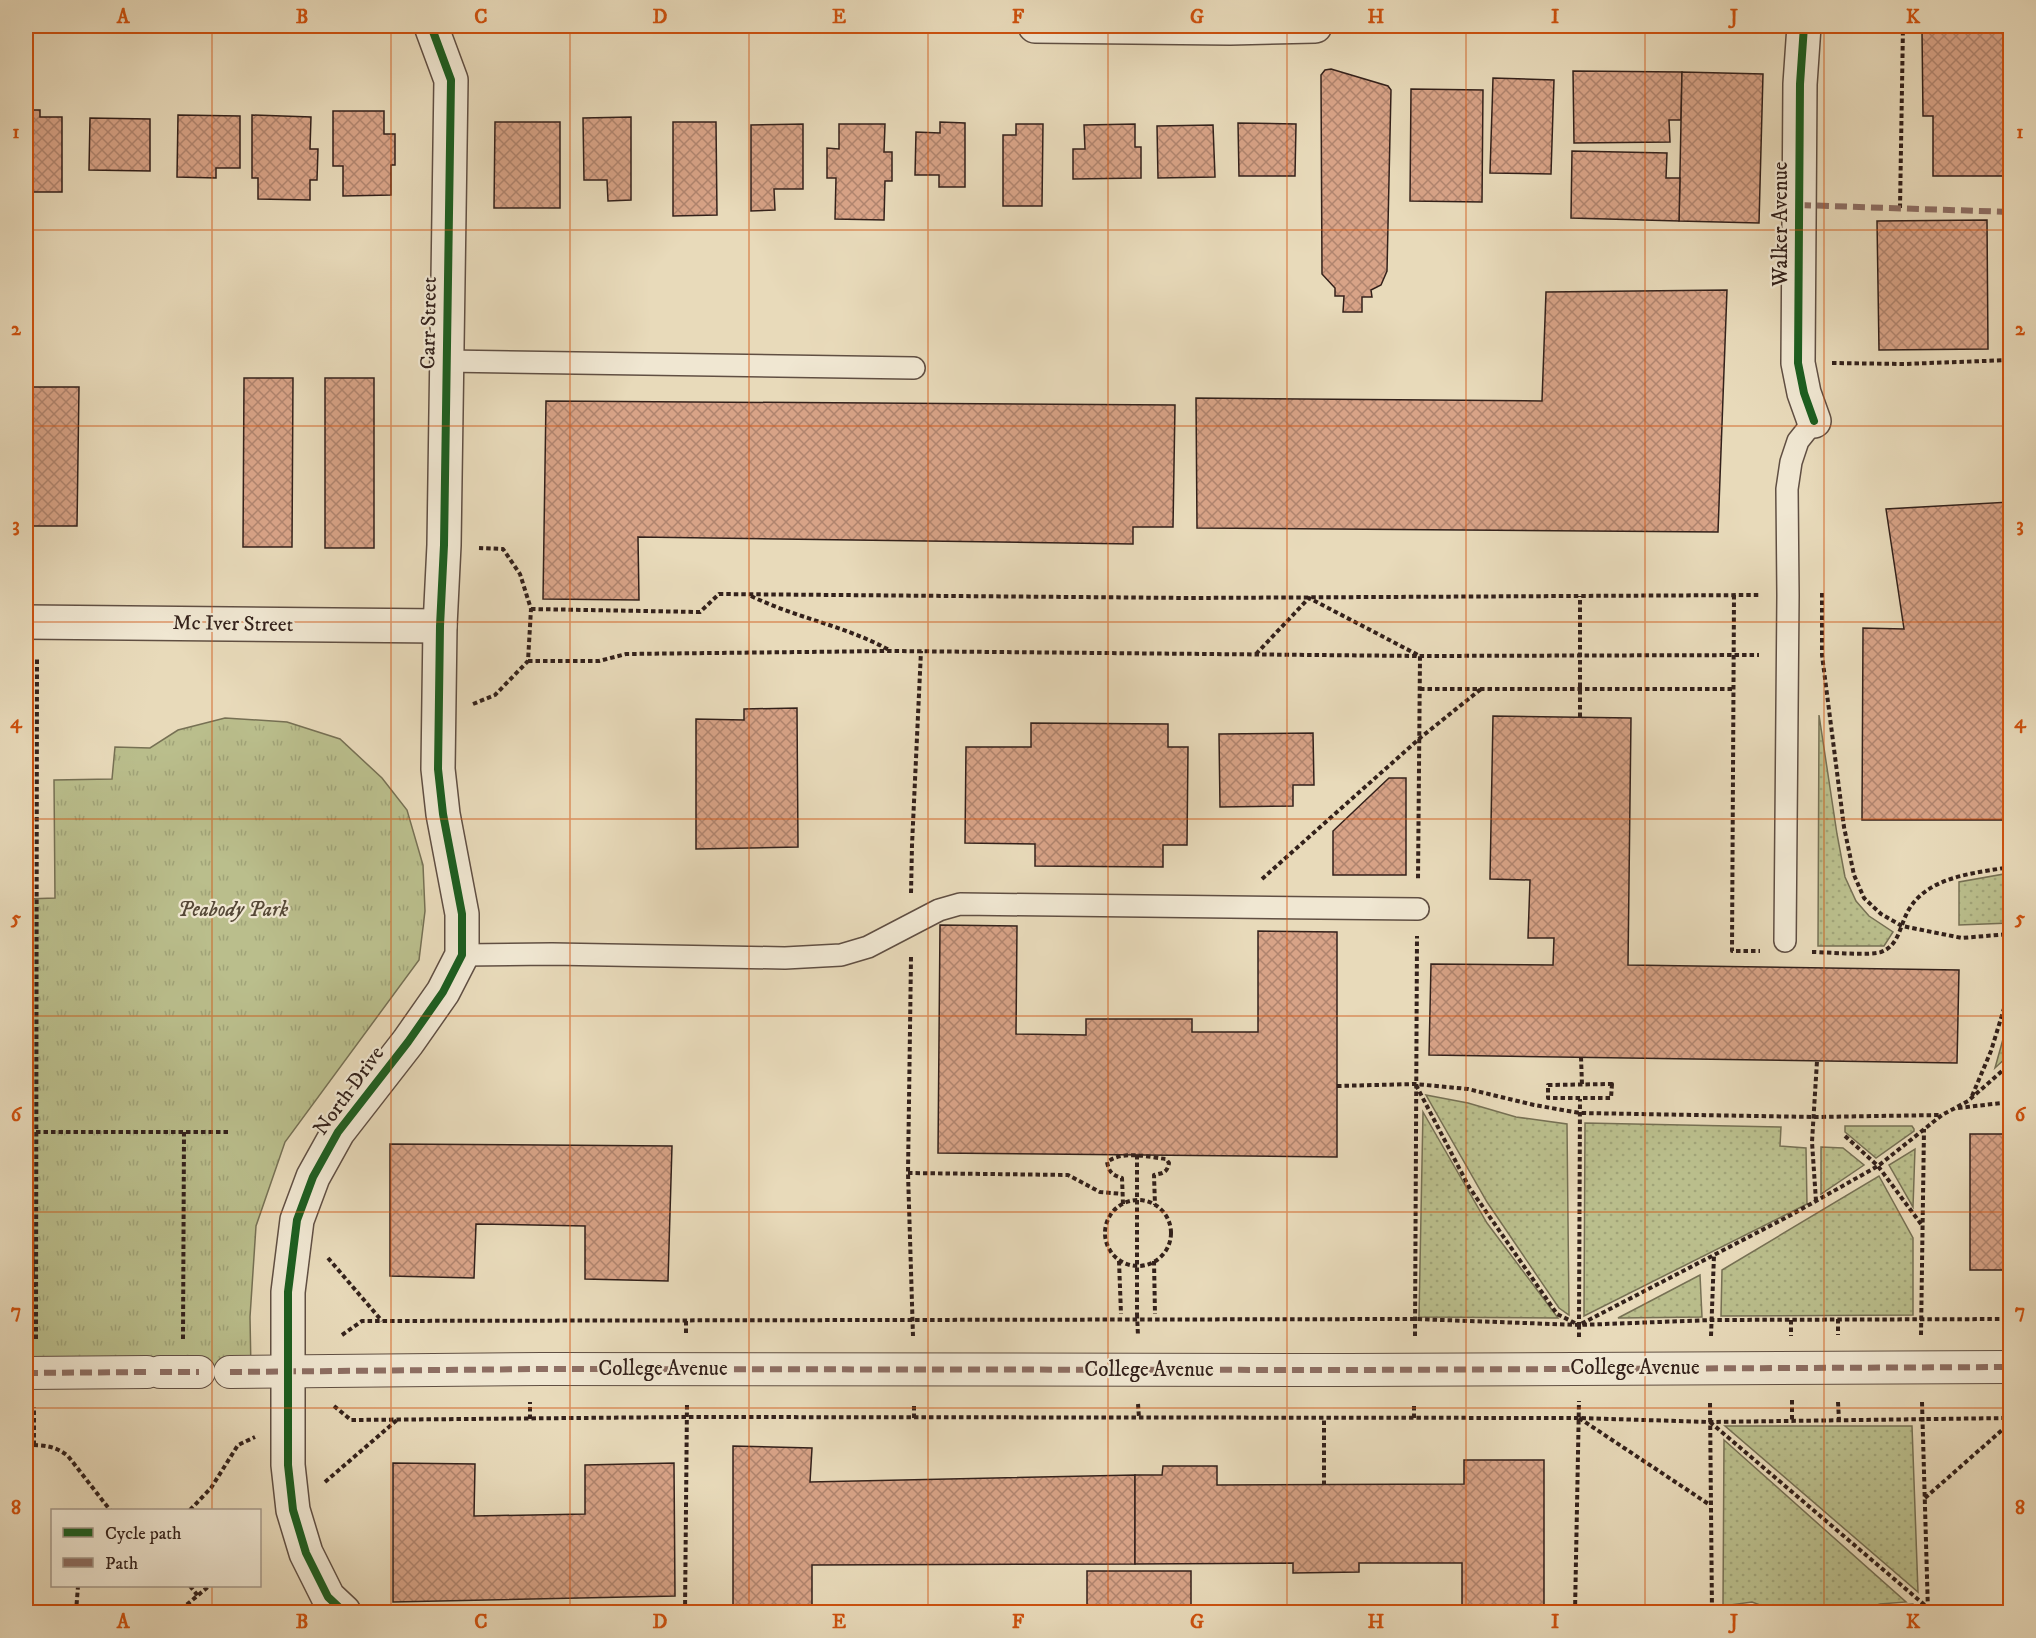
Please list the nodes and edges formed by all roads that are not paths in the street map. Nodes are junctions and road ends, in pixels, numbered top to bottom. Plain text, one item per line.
1 (431, 26) edge
2 (1035, 26) edge
3 (1314, 26) edge
4 (1804, 26) edge
5 (446, 361) junction
6 (914, 368) dead end
7 (1814, 420) joint
8 (26, 622) edge
9 (440, 626) junction
10 (1418, 909) road end
11 (1785, 941) dead end
12 (462, 955) junction
13 (2010, 1367) edge
14 (288, 1372) junction
15 (30, 1373) edge
16 (344, 1612) edge

1 - 5 street, Carr Street
2 - 3 street
4 - 7 street, Walker Avenue
5 - 6 lane
5 - 9 street, Carr Street
7 - 11 lane
8 - 9 street, Mc Iver Street
9 - 12 street, North Drive
10 - 12 lane
12 - 14 street, North Drive
13 - 14 street, College Avenue
14 - 15 street, College Avenue
14 - 16 street, North Drive

